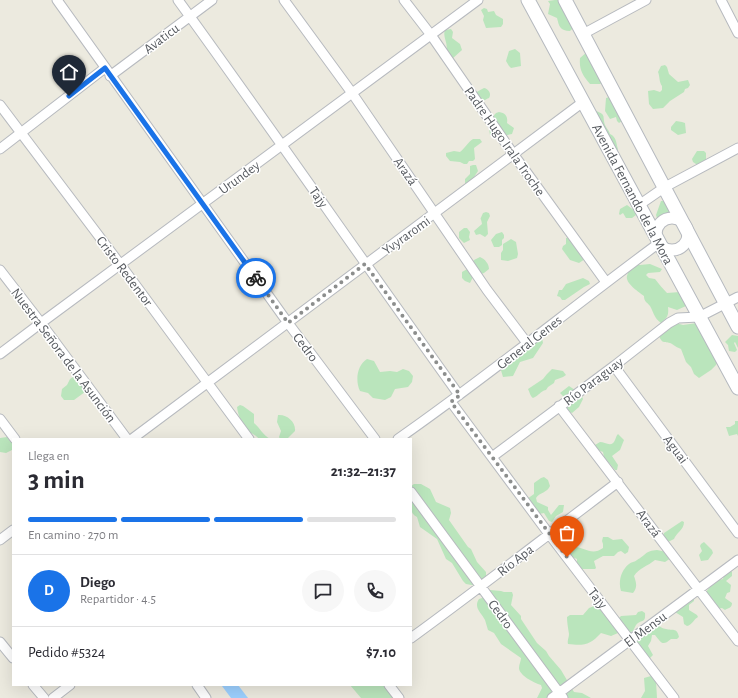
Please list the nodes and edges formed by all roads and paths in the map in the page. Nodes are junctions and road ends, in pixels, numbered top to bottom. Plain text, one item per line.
1 (57, 0) edge
2 (178, 0) edge
3 (212, 0) edge
4 (284, 0) edge
5 (404, 0) edge
6 (478, 0) edge
7 (528, 0) edge
8 (565, 0) edge
9 (646, 0) edge
10 (721, 0) edge
11 (190, 16) junction
12 (738, 33) edge
13 (583, 34) junction
14 (431, 35) junction
15 (108, 72) junction
16 (352, 93) junction
17 (583, 102) junction
18 (0, 105) edge
19 (21, 134) junction
20 (282, 144) junction
21 (738, 148) edge
22 (0, 149) edge
23 (514, 155) junction
24 (665, 187) junction
25 (203, 203) junction
26 (638, 205) junction
27 (435, 213) junction
28 (686, 228) junction
29 (659, 244) junction
30 (120, 264) junction
31 (365, 264) junction
32 (0, 270) edge
33 (606, 282) junction
34 (732, 301) edge
35 (699, 317) junction
36 (41, 323) junction
37 (288, 323) junction
38 (738, 327) edge
39 (527, 343) junction
40 (0, 354) edge
41 (614, 366) junction
42 (207, 382) junction
43 (738, 388) edge
44 (460, 395) junction
45 (451, 402) junction
46 (559, 406) junction
47 (0, 419) edge
48 (14, 438) edge
49 (126, 438) edge
50 (133, 438) edge
51 (248, 438) edge
52 (374, 438) edge
53 (399, 438) edge
54 (492, 457) junction
55 (618, 482) junction
56 (412, 493) edge
57 (12, 531) edge
58 (738, 533) edge
59 (549, 534) junction
60 (0, 540) edge
61 (738, 560) edge
62 (481, 587) junction
63 (699, 588) junction
64 (412, 637) edge
65 (630, 639) junction
66 (738, 641) edge
67 (0, 642) edge
68 (12, 657) edge
69 (35, 686) edge
70 (69, 686) edge
71 (198, 686) edge
72 (390, 686) edge
73 (558, 696) edge
74 (204, 697) edge
75 (44, 698) edge
76 (53, 698) edge
77 (399, 698) edge
78 (674, 698) edge

1 - 15 street, Cedro
2 - 11 street, Tajy
3 - 11 street, Avaticu
4 - 16 street, Arazá
5 - 14 street, Padre Hugo Irala Troche
6 - 14 street, Urundey
7 - 17 main road, Avenida Fernando de la Mora
8 - 13 main road
9 - 13 street
10 - 12 street
11 - 15 street, Avaticu
11 - 20 street, Tajy
13 - 24 main road
14 - 16 street, Urundey
14 - 23 street, Padre Hugo Irala Troche
15 - 19 street, Avaticu
15 - 25 street, Cedro
16 - 20 street, Urundey
16 - 27 street, Arazá
17 - 23 street, Yvyraromi
17 - 26 main road, Avenida Fernando de la Mora
18 - 19 street, Cristo Redentor
19 - 22 street, Avaticu
19 - 30 street, Cristo Redentor
20 - 25 street, Urundey
20 - 31 street, Tajy
21 - 24 street
23 - 27 street, Yvyraromi
23 - 33 street, Padre Hugo Irala Troche
24 - 26 street
24 - 28 main road
25 - 30 street, Urundey
25 - 37 street, Cedro
26 - 29 main road, Avenida Fernando de la Mora
27 - 31 street, Yvyraromi
27 - 39 street, Arazá
28 - 29 street
28 - 29 street
28 - 34 main road
29 - 33 street, General Genes
29 - 35 main road, Avenida Fernando de la Mora
30 - 36 street, Urundey
30 - 42 street, Cristo Redentor
31 - 37 street, Yvyraromi
31 - 44 street, Tajy
32 - 36 street, Nuestra Señora de la Asunción
33 - 39 street, General Genes
34 - 35 street
34 - 38 main road
35 - 41 street, Río Paraguay
35 - 43 main road, Avenida Fernando de la Mora
36 - 40 street, Urundey
36 - 49 street, Nuestra Señora de la Asunción
37 - 42 street, Yvyraromi
37 - 52 street, Cedro
39 - 44 street, General Genes
41 - 46 street, Río Paraguay
41 - 58 street, Aguai
42 - 50 street, Yvyraromi
42 - 51 street, Cristo Redentor
44 - 45 street, General Genes
45 - 53 street, General Genes
45 - 54 street, Tajy
46 - 54 street, Río Paraguay
46 - 55 street, Arazá
47 - 48 street
54 - 59 street, Tajy
55 - 59 street, Río Apa
55 - 63 street, Arazá
56 - 62 street, Cedro
57 - 60 street
59 - 62 street, Río Apa
59 - 65 street, Tajy
61 - 63 street, El Mensu
62 - 64 street, Río Apa
62 - 73 street, Cedro
63 - 65 street, El Mensu
63 - 66 street, Arazá
65 - 73 street, El Mensu
65 - 78 street, Tajy
67 - 68 street
69 - 75 street
70 - 76 street
71 - 74 street
72 - 77 street

